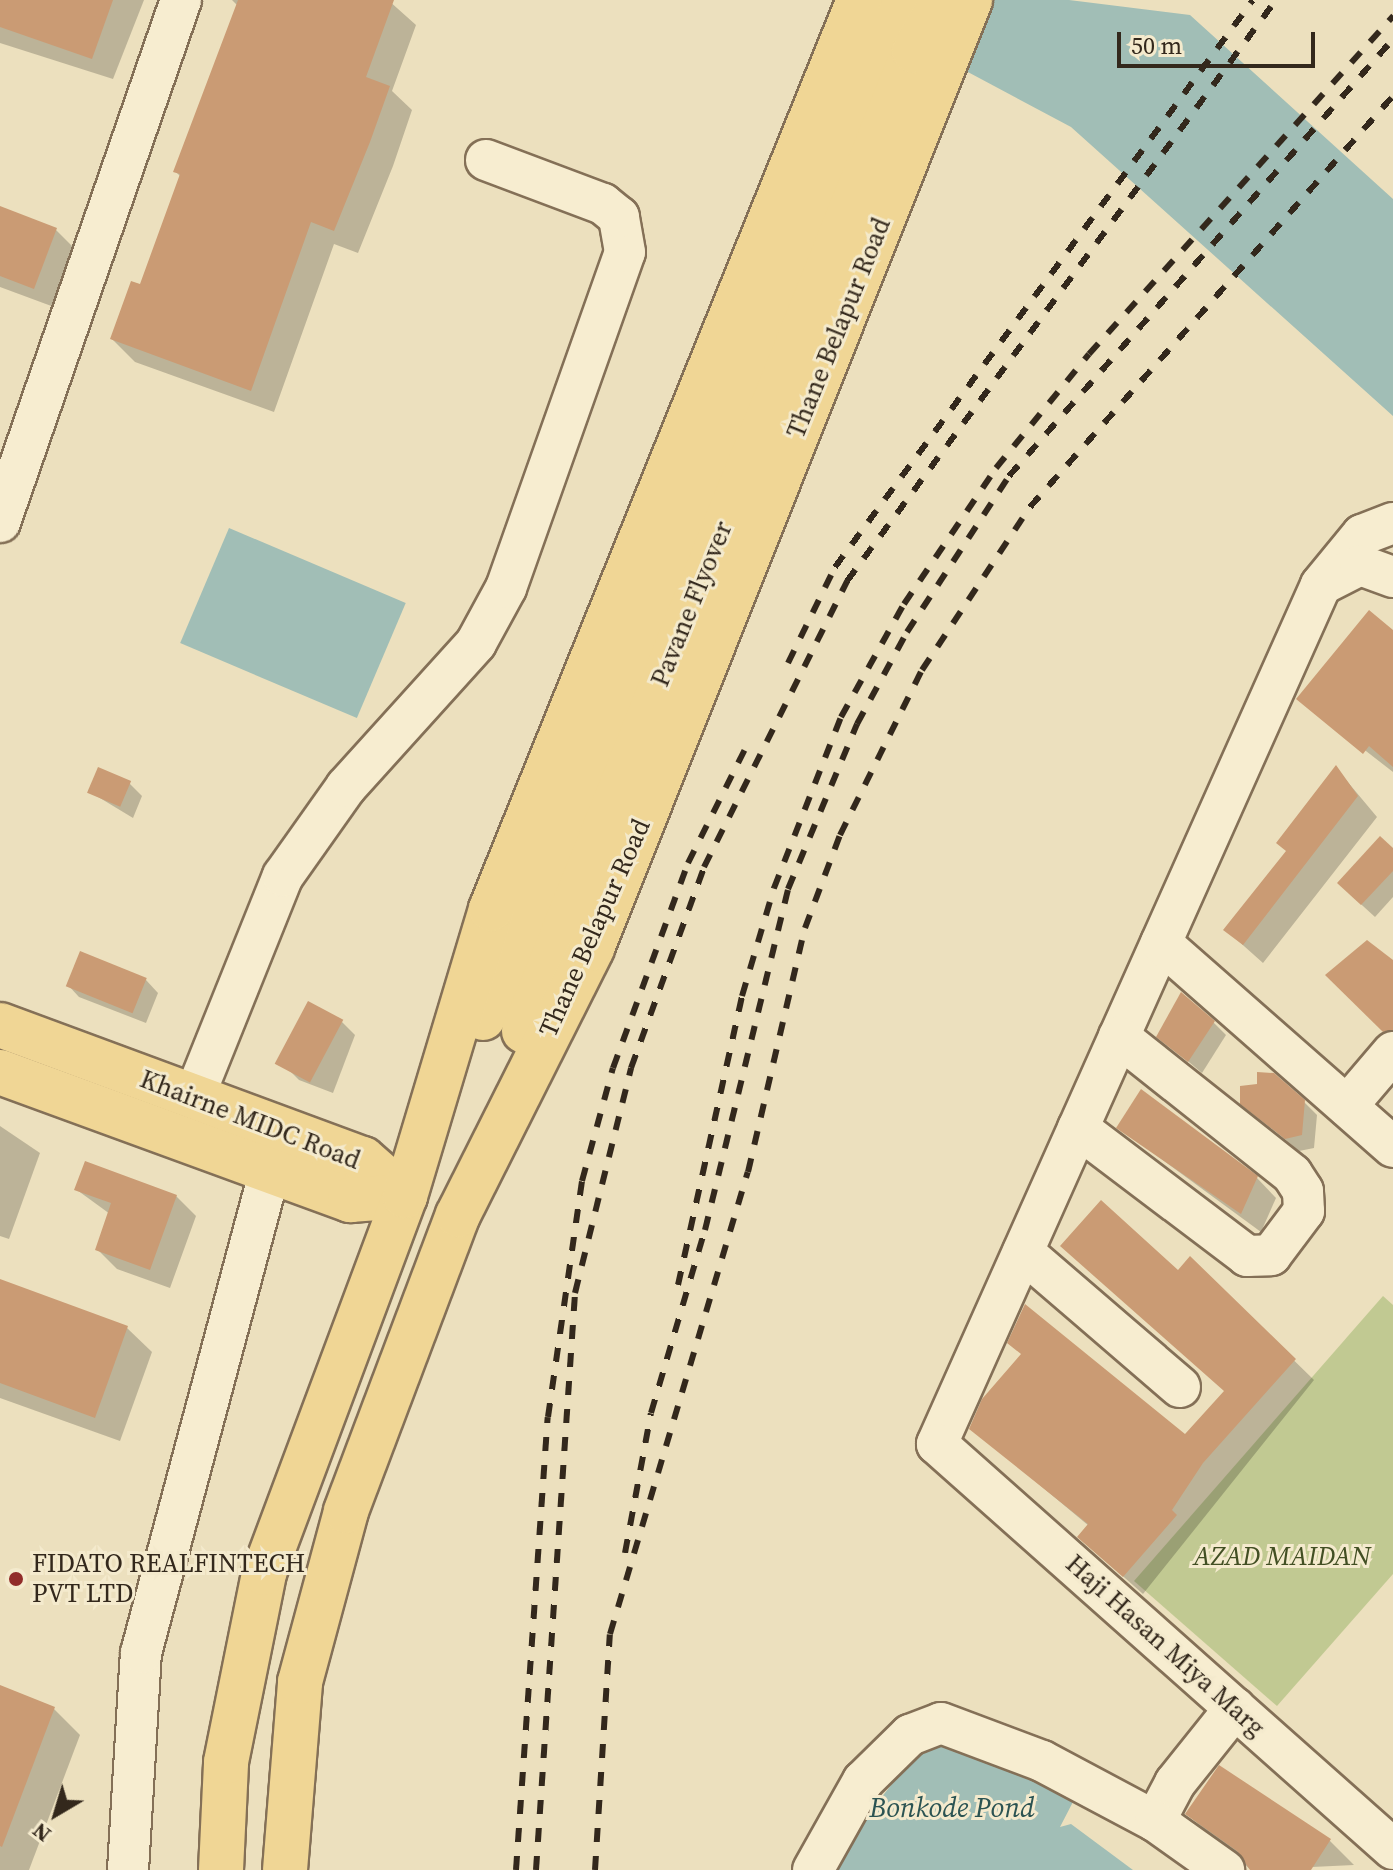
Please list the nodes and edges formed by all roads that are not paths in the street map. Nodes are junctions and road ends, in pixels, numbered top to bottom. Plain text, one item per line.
1 (181, 0) edge
2 (859, 0) edge
3 (901, 0) edge
4 (944, 0) edge
5 (970, 0) edge
6 (486, 160) dead end
7 (0, 522) edge
8 (1393, 523) edge
9 (1393, 577) edge
10 (1321, 585) junction
11 (542, 929) junction
12 (1161, 943) junction
13 (0, 1025) edge
14 (1119, 1037) junction
15 (1393, 1052) edge
16 (0, 1072) edge
17 (194, 1097) junction
18 (1347, 1106) junction
19 (1078, 1128) junction
20 (282, 1129) junction
21 (1393, 1147) edge
22 (269, 1172) junction
23 (405, 1196) junction
24 (458, 1215) junction
25 (1023, 1252) junction
26 (1180, 1387) dead end
27 (1235, 1708) junction
28 (1155, 1821) junction
29 (1393, 1849) edge
30 (128, 1870) edge
31 (221, 1870) edge
32 (285, 1870) edge
33 (813, 1870) edge
34 (1224, 1870) edge

1 - 7 street
2 - 23 main road
3 - 11 main road, Pavane Flyover
4 - 11 main road, Pavane Flyover
5 - 24 main road, Thane Belapur Road
6 - 17 street
8 - 10 street
9 - 10 street
10 - 12 street
11 - 23 main road, Pavane Flyover
11 - 24 main road, Pavane Flyover
12 - 14 street
12 - 18 street
13 - 17 main road, Khairne MIDC Road
14 - 19 street
14 - 19 street
15 - 18 street
16 - 22 main road, Khairne MIDC Road
17 - 20 main road, Khairne MIDC Road
18 - 21 street
19 - 25 street
20 - 22 street
20 - 23 main road, Khairne MIDC Road
22 - 23 main road, Khairne MIDC Road
22 - 30 street
23 - 31 main road
24 - 32 main road, Thane Belapur Road
25 - 26 street
25 - 27 street, Haji Hasan Miya Marg
27 - 28 street
27 - 29 street, Haji Hasan Miya Marg
28 - 33 street
28 - 34 street

